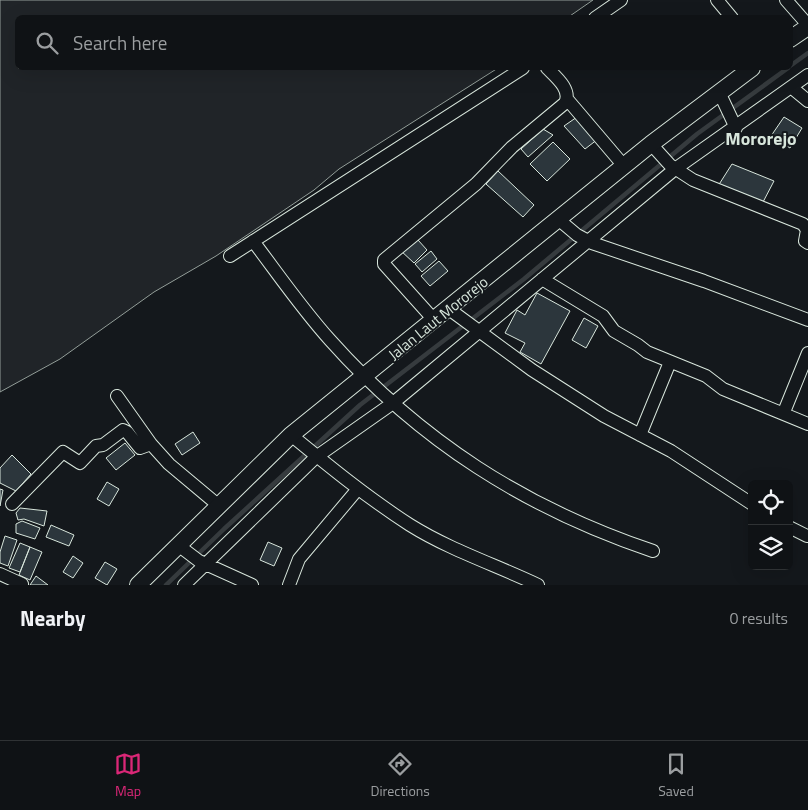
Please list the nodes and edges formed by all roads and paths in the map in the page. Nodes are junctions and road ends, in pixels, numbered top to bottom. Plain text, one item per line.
1 (620, 0) edge
2 (717, 0) edge
3 (786, 0) edge
4 (600, 15) edge
5 (730, 15) edge
6 (808, 26) edge
7 (793, 37) edge
8 (520, 70) edge
9 (549, 70) edge
10 (749, 70) edge
11 (808, 75) edge
12 (791, 87) junction
13 (719, 92) junction
14 (567, 99) junction
15 (808, 101) edge
16 (736, 128) junction
17 (655, 148) junction
18 (624, 166) junction
19 (672, 167) junction
20 (562, 223) junction
21 (582, 238) junction
22 (254, 241) junction
23 (808, 243) edge
24 (230, 256) dead end
25 (542, 279) junction
26 (453, 312) junction
27 (808, 320) edge
28 (434, 321) junction
29 (476, 330) junction
30 (808, 353) edge
31 (670, 362) junction
32 (368, 380) junction
33 (117, 396) dead end
34 (388, 399) junction
35 (784, 412) junction
36 (808, 424) edge
37 (640, 435) junction
38 (295, 439) junction
39 (151, 444) junction
40 (314, 455) junction
41 (357, 490) junction
42 (748, 501) edge
43 (12, 504) dead end
44 (218, 505) junction
45 (793, 529) edge
46 (807, 536) edge
47 (181, 548) junction
48 (653, 551) dead end
49 (203, 563) junction
50 (0, 574) edge
51 (22, 584) dead end
52 (138, 585) edge
53 (184, 585) edge
54 (252, 585) edge
55 (289, 585) edge
56 (538, 585) edge

1 - 4 street
2 - 5 street
3 - 6 street
6 - 7 street
8 - 22 street
9 - 14 street
10 - 13 street, Jalan Laut Mororejo
11 - 12 street
12 - 15 street
12 - 16 street
13 - 16 street
13 - 17 street, Jalan Laut Mororejo
14 - 18 street
14 - 28 street
16 - 19 street
17 - 18 street, Jalan Laut Mororejo
17 - 19 street
18 - 20 street, Jalan Laut Mororejo
19 - 21 street
19 - 23 street
20 - 21 street
20 - 26 street, Jalan Laut Mororejo
21 - 25 street
21 - 27 street
22 - 24 street
22 - 32 street
25 - 29 street
25 - 31 street
26 - 28 street, Jalan Laut Mororejo
26 - 29 street
28 - 32 street, Jalan Laut Mororejo
29 - 34 street
29 - 37 street
30 - 35 street
31 - 35 street
31 - 37 street
32 - 34 street
32 - 38 street, Jalan Laut Mororejo
33 - 39 street
34 - 40 street
34 - 48 street
35 - 36 street
37 - 42 street
38 - 40 street
38 - 44 street, Jalan Laut Mororejo
39 - 43 street
39 - 44 street
40 - 41 street
40 - 49 street
41 - 55 street
41 - 56 street
44 - 47 street, Jalan Laut Mororejo
45 - 46 street
47 - 49 street
47 - 52 street, Jalan Laut Mororejo
49 - 53 street
49 - 54 street
50 - 51 street

